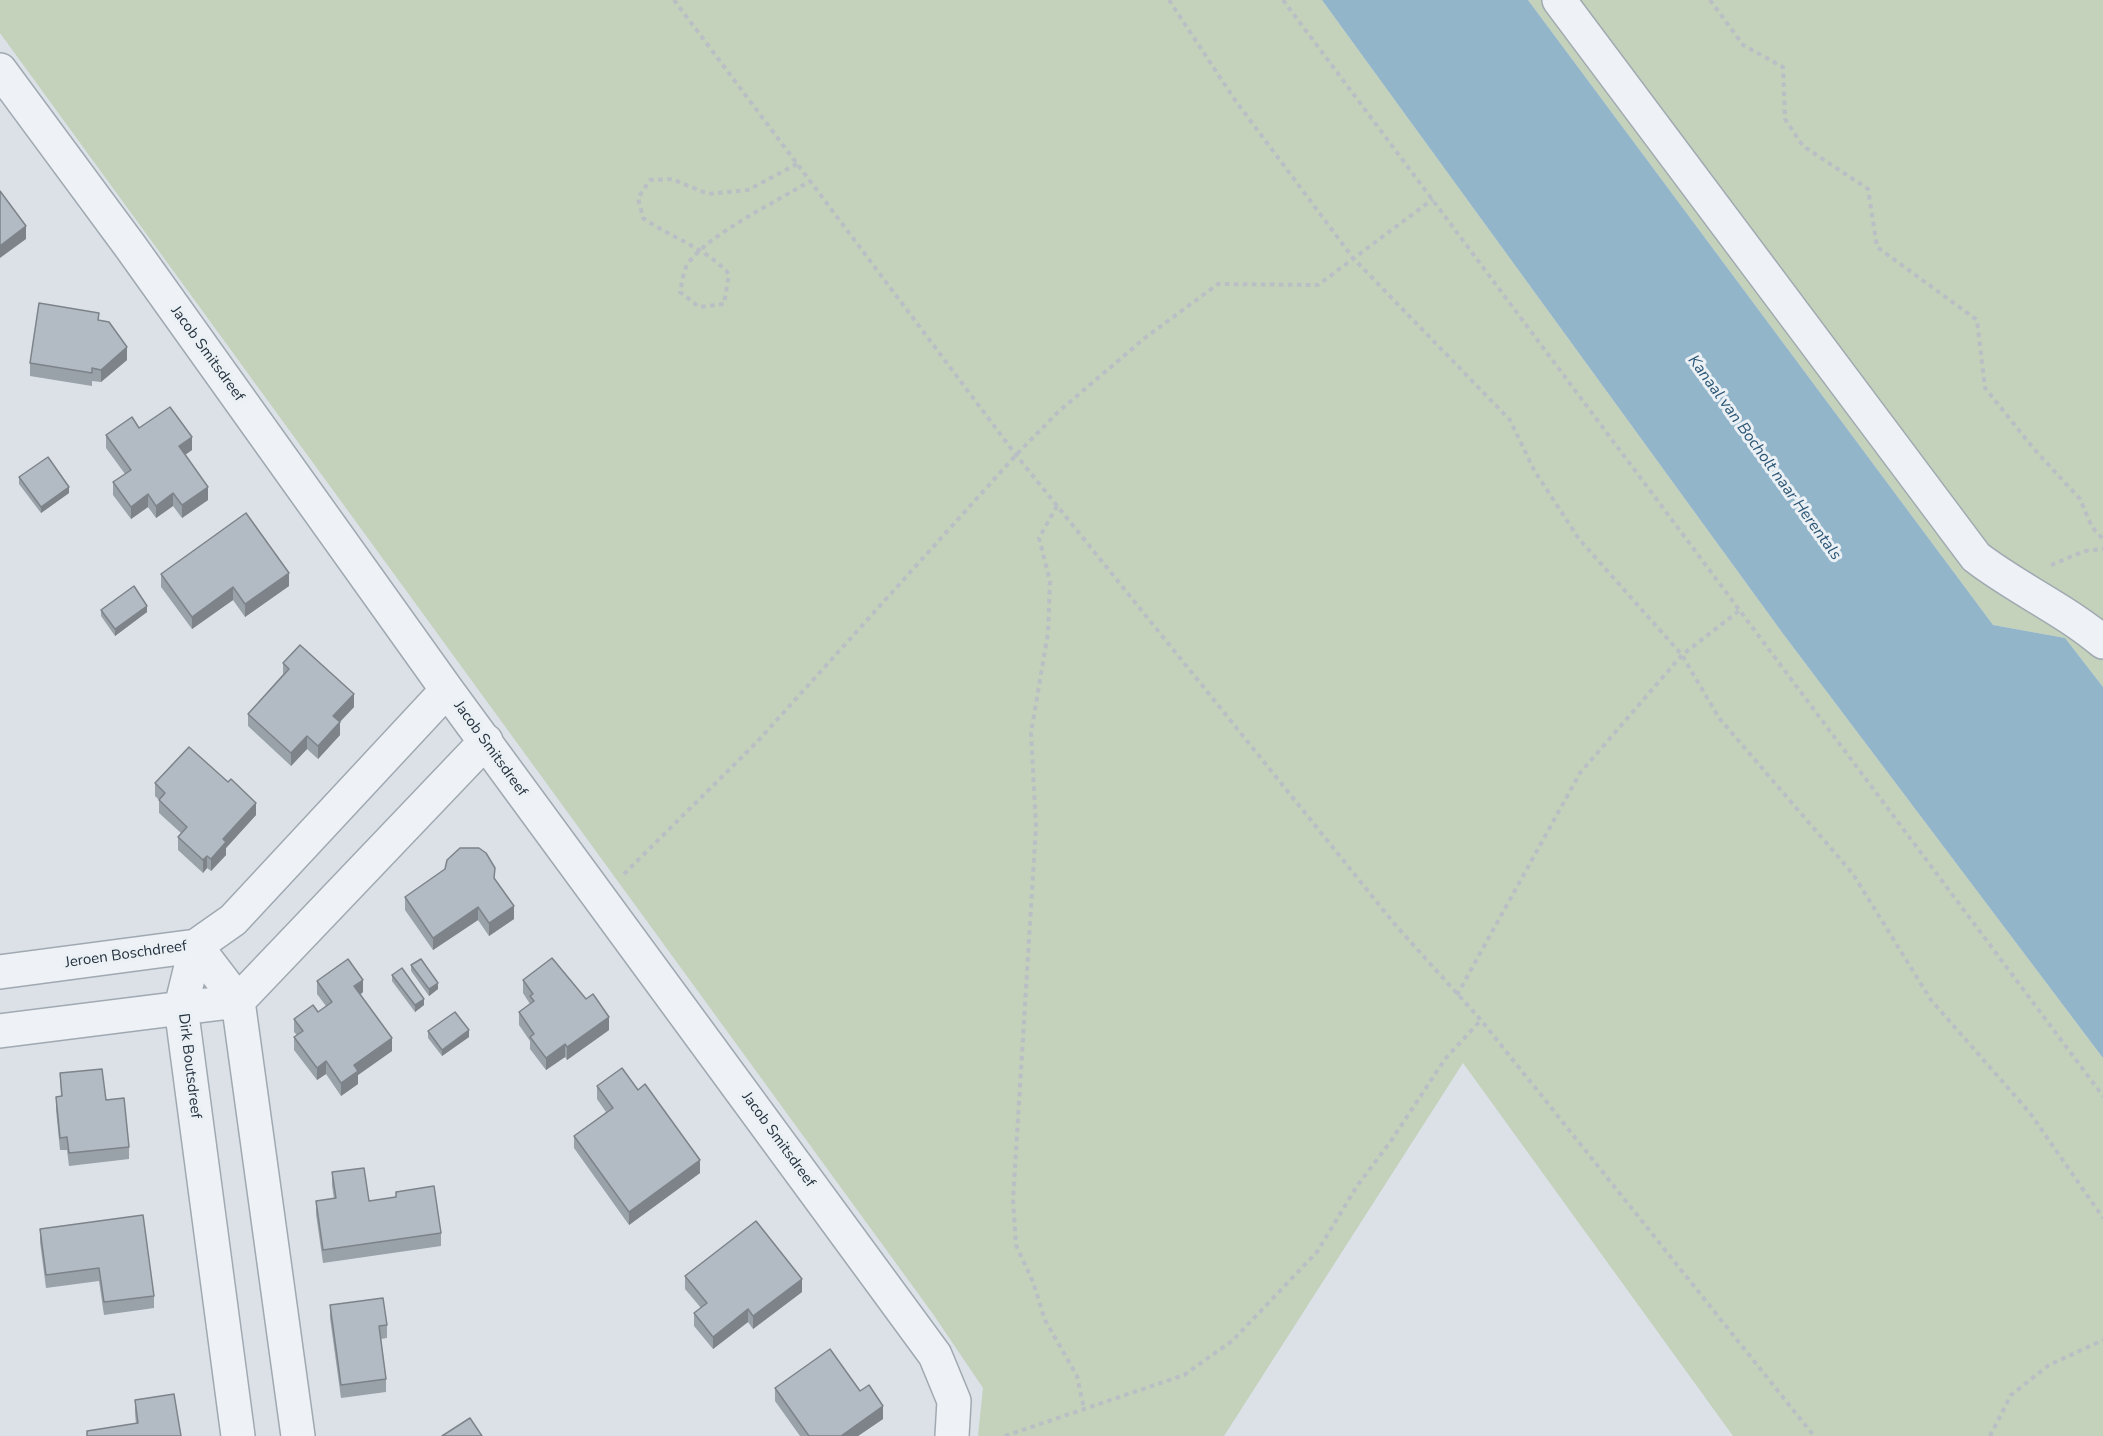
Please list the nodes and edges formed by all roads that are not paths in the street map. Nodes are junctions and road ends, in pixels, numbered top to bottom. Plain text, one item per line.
1 (1559, 0) edge
2 (0, 70) edge
3 (2103, 642) edge
4 (447, 690) junction
5 (486, 741) junction
6 (196, 946) junction
7 (0, 972) edge
8 (238, 1000) junction
9 (181, 1007) junction
10 (0, 1031) edge
11 (238, 1436) edge
12 (298, 1436) edge
13 (951, 1436) edge

1 - 3 street
2 - 4 street, Jacob Smitsdreef
4 - 5 street, Jacob Smitsdreef
4 - 6 street
5 - 8 street
5 - 13 street, Jacob Smitsdreef
6 - 7 street, Jeroen Boschdreef
6 - 8 street, Jeroen Boschdreef
6 - 9 street, Dirk Boutsdreef
8 - 9 street
8 - 12 street
9 - 10 street
9 - 11 street, Dirk Boutsdreef

